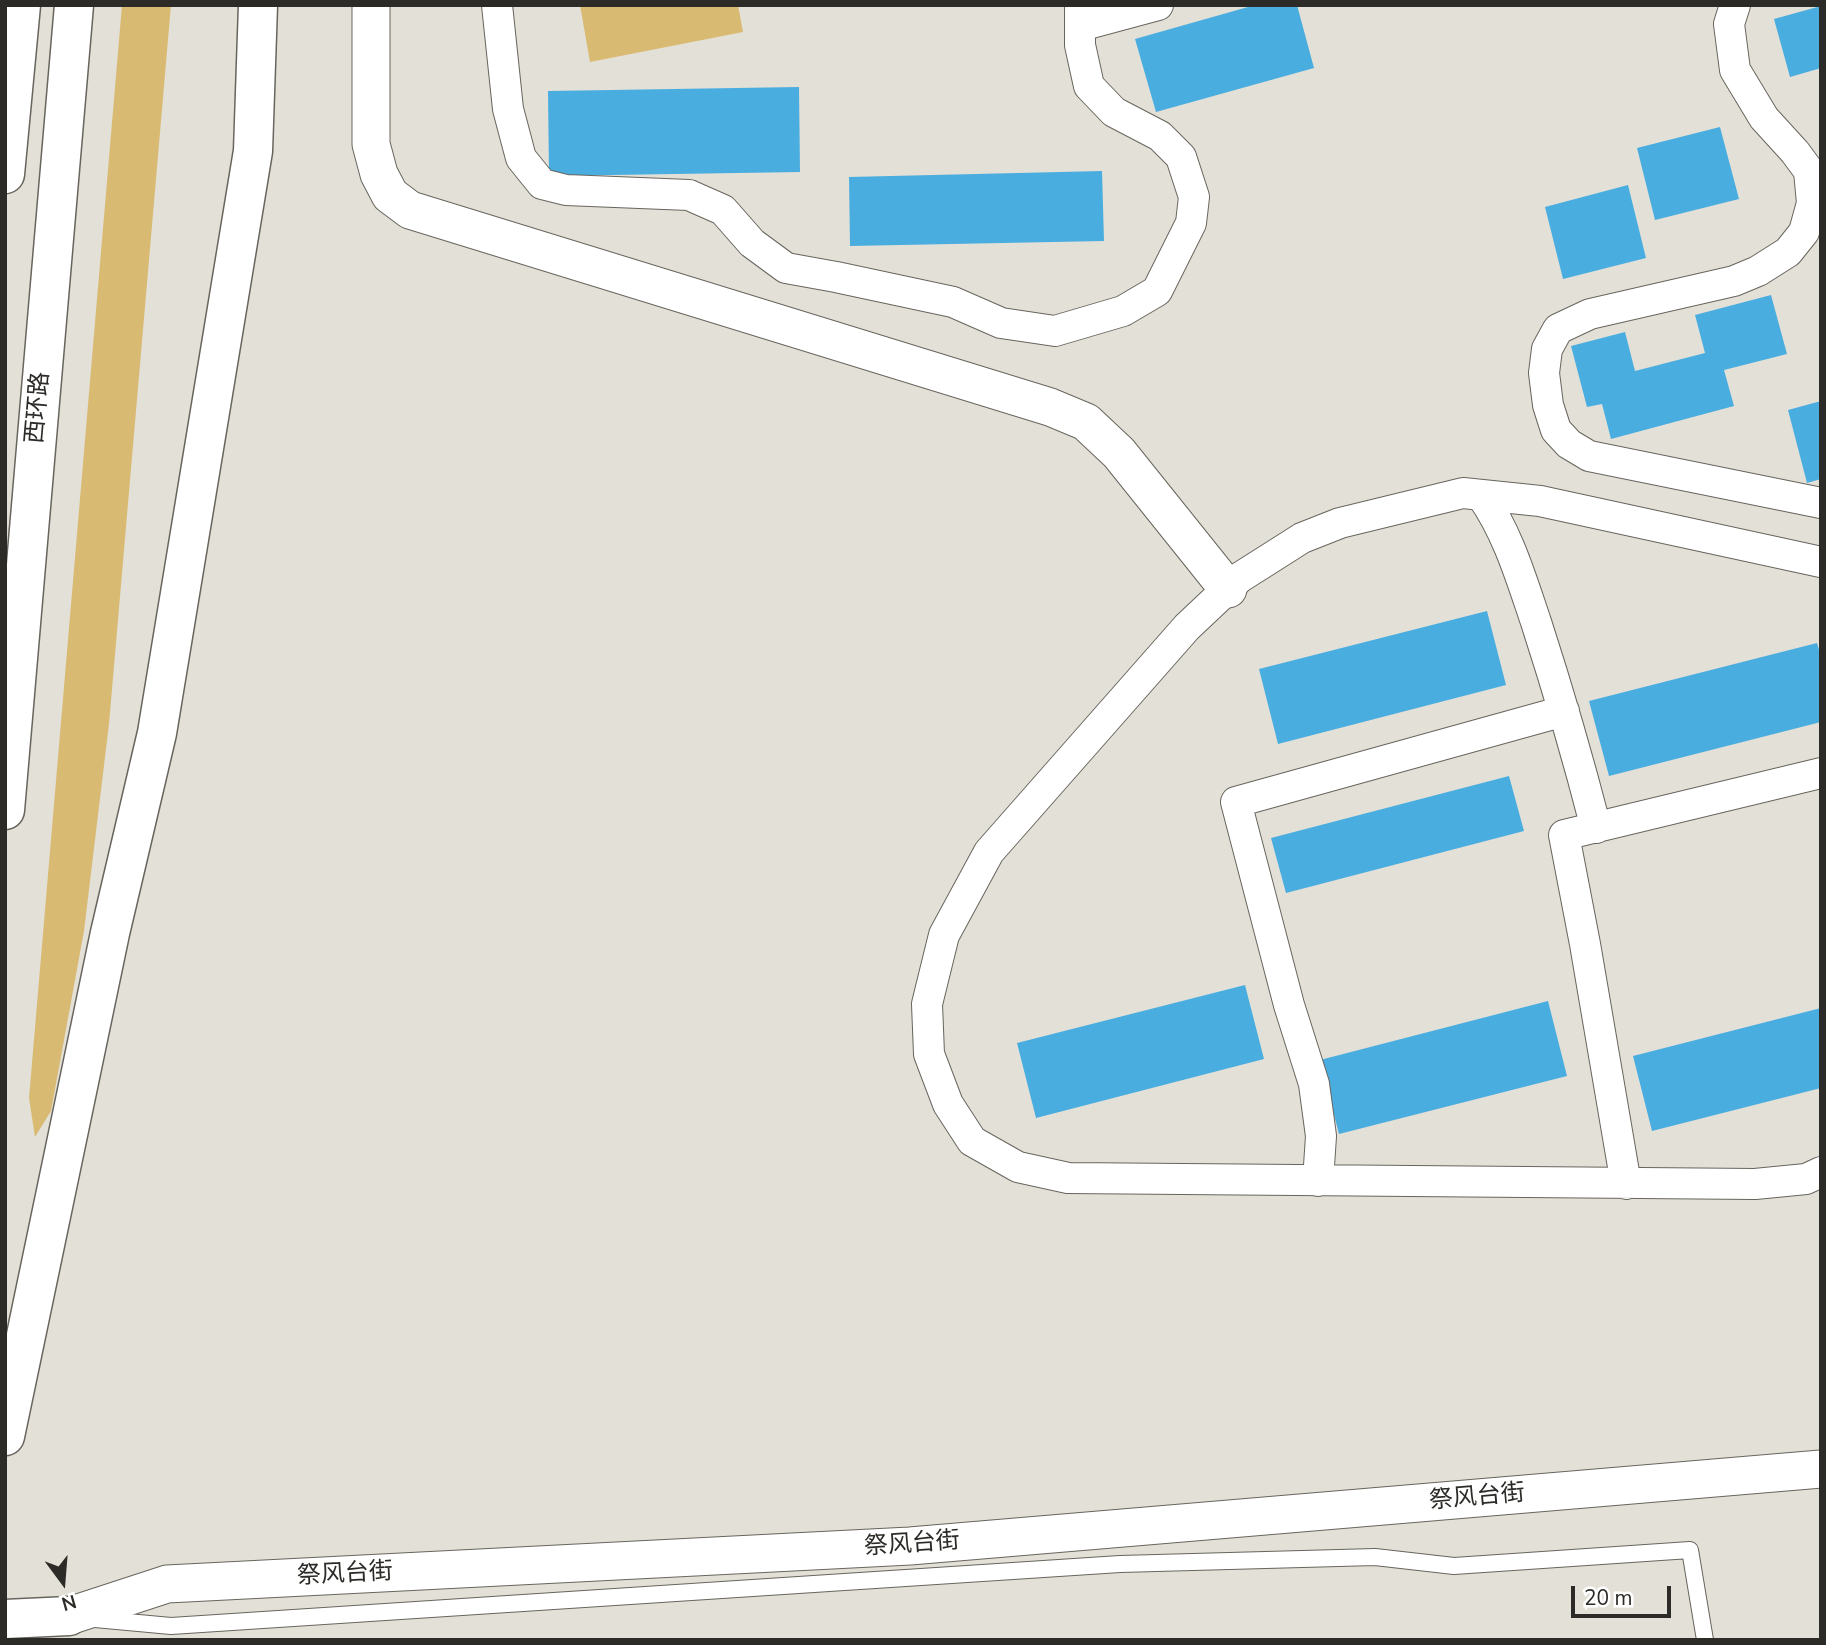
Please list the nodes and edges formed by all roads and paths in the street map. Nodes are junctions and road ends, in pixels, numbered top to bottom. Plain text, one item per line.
1 (21, 5) edge
2 (74, 5) edge
3 (258, 5) edge
4 (371, 5) edge
5 (497, 5) edge
6 (1158, 5) edge
7 (1735, 5) edge
8 (1080, 16) edge
9 (5, 174) edge
10 (1481, 495) junction
11 (1821, 503) edge
12 (1821, 562) edge
13 (1228, 589) junction
14 (1564, 711) junction
15 (1821, 772) edge
16 (5, 810) edge
17 (1596, 828) junction
18 (1821, 1172) edge
19 (1318, 1181) junction
20 (1626, 1184) junction
21 (5, 1436) edge
22 (1821, 1469) edge
23 (69, 1616) junction
24 (5, 1619) edge
25 (1705, 1640) edge

1 - 9 main road
2 - 16 main road, 西环路
3 - 21 main road
4 - 13 street
5 - 8 street
6 - 8 street
7 - 11 street
10 - 12 street
10 - 13 street
10 - 14 street
13 - 19 street
14 - 17 street
14 - 19 street
15 - 17 street
17 - 20 street
18 - 20 street
19 - 20 street
22 - 23 street, 祭风台街
23 - 24 main road, 祭风台街
23 - 25 lane

